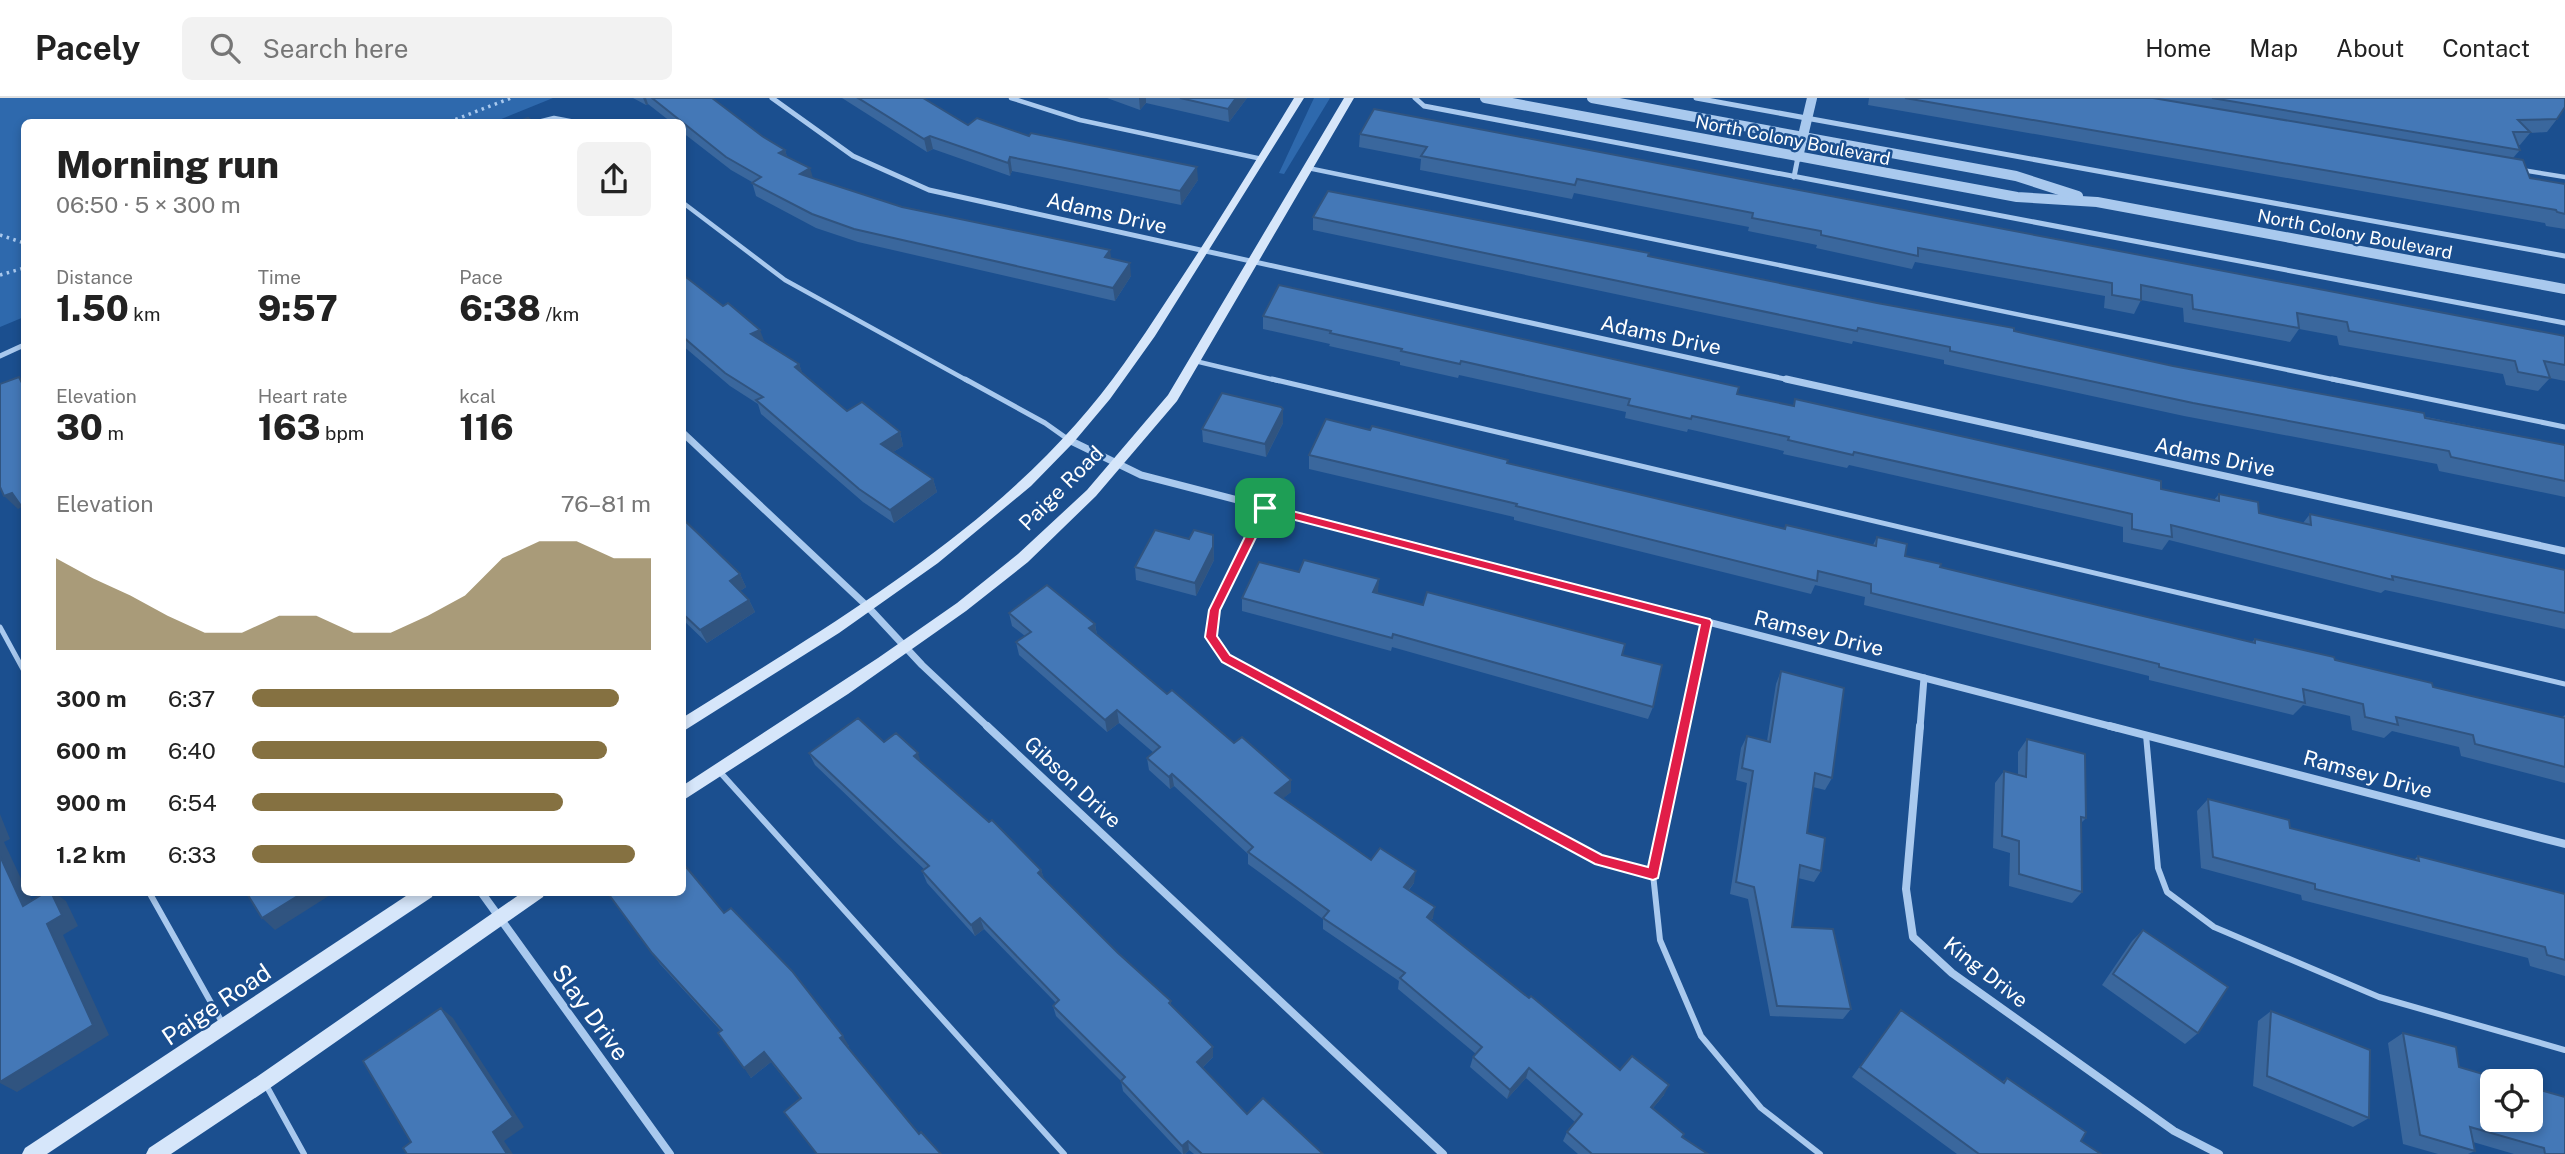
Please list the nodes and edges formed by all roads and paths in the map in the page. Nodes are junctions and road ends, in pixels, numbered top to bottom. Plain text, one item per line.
1 (511, 98) edge
2 (772, 98) edge
3 (1011, 98) edge
4 (1299, 98) edge
5 (1349, 98) edge
6 (1415, 98) edge
7 (1485, 98) edge
8 (1592, 98) edge
9 (1696, 98) edge
10 (1812, 98) edge
11 (1808, 118) junction
12 (457, 119) edge
13 (1803, 136) junction
14 (1798, 157) junction
15 (1262, 159) junction
16 (1308, 168) junction
17 (2510, 168) edge
18 (1794, 177) junction
19 (2565, 177) edge
20 (2097, 202) junction
21 (686, 205) edge
22 (0, 235) edge
23 (21, 242) edge
24 (1205, 251) junction
25 (2565, 256) edge
26 (1253, 261) junction
27 (21, 269) edge
28 (0, 275) edge
29 (2565, 289) edge
30 (2565, 323) edge
31 (21, 346) edge
32 (0, 356) edge
33 (1195, 361) junction
34 (2565, 427) edge
35 (686, 436) edge
36 (1069, 440) junction
37 (1116, 465) junction
38 (1265, 508) junction
39 (2565, 551) edge
40 (868, 607) junction
41 (1706, 622) junction
42 (0, 628) edge
43 (904, 646) junction
44 (21, 666) edge
45 (1924, 678) junction
46 (2565, 684) edge
47 (686, 723) edge
48 (2146, 735) junction
49 (719, 771) junction
50 (686, 792) edge
51 (2565, 844) edge
52 (1653, 874) junction
53 (151, 896) edge
54 (420, 896) edge
55 (484, 896) edge
56 (531, 896) edge
57 (499, 917) junction
58 (225, 1027) junction
59 (2565, 1050) edge
60 (264, 1082) junction
61 (32, 1154) edge
62 (155, 1154) edge
63 (304, 1154) edge
64 (670, 1154) edge
65 (1065, 1154) edge
66 (1443, 1154) edge
67 (1820, 1154) edge
68 (2219, 1154) edge

1 - 12 path
2 - 24 street, Adams Drive
3 - 15 lane
4 - 15 main road, Paige Road
5 - 16 main road, Paige Road
6 - 18 street
7 - 14 street, North Colony Boulevard
8 - 13 street, North Colony Boulevard
9 - 11 street
10 - 11 street
11 - 13 street
11 - 25 street
13 - 14 street
13 - 20 street, North Colony Boulevard
14 - 18 street
14 - 20 street, North Colony Boulevard
15 - 24 main road, Paige Road
16 - 26 main road, Paige Road
16 - 34 lane
17 - 19 lane
18 - 30 street
20 - 29 street, North Colony Boulevard
21 - 36 lane
22 - 23 path
24 - 26 street, Adams Drive
24 - 36 main road, Paige Road
26 - 33 main road, Paige Road
26 - 39 street, Adams Drive
27 - 28 path
31 - 32 street
33 - 37 main road, Paige Road
33 - 46 lane
35 - 40 street, Gibson Drive
36 - 37 street, Ramsey Drive
36 - 40 main road, Paige Road
37 - 38 street, Ramsey Drive
37 - 43 main road, Paige Road
38 - 41 street, Ramsey Drive
38 - 52 lane
40 - 43 street, Gibson Drive
40 - 47 main road, Paige Road
41 - 45 street, Ramsey Drive
41 - 52 lane
42 - 44 lane
43 - 49 main road, Paige Road
43 - 66 street, Gibson Drive
45 - 48 street, Ramsey Drive
45 - 68 street, King Drive
48 - 51 street, Ramsey Drive
48 - 59 lane
49 - 50 main road, Paige Road
49 - 65 lane
52 - 67 lane
53 - 58 lane
54 - 58 main road, Paige Road
55 - 57 street, Slay Drive
56 - 57 main road
57 - 60 main road
57 - 64 street, Slay Drive
58 - 61 main road, Paige Road
60 - 62 main road
60 - 63 lane

